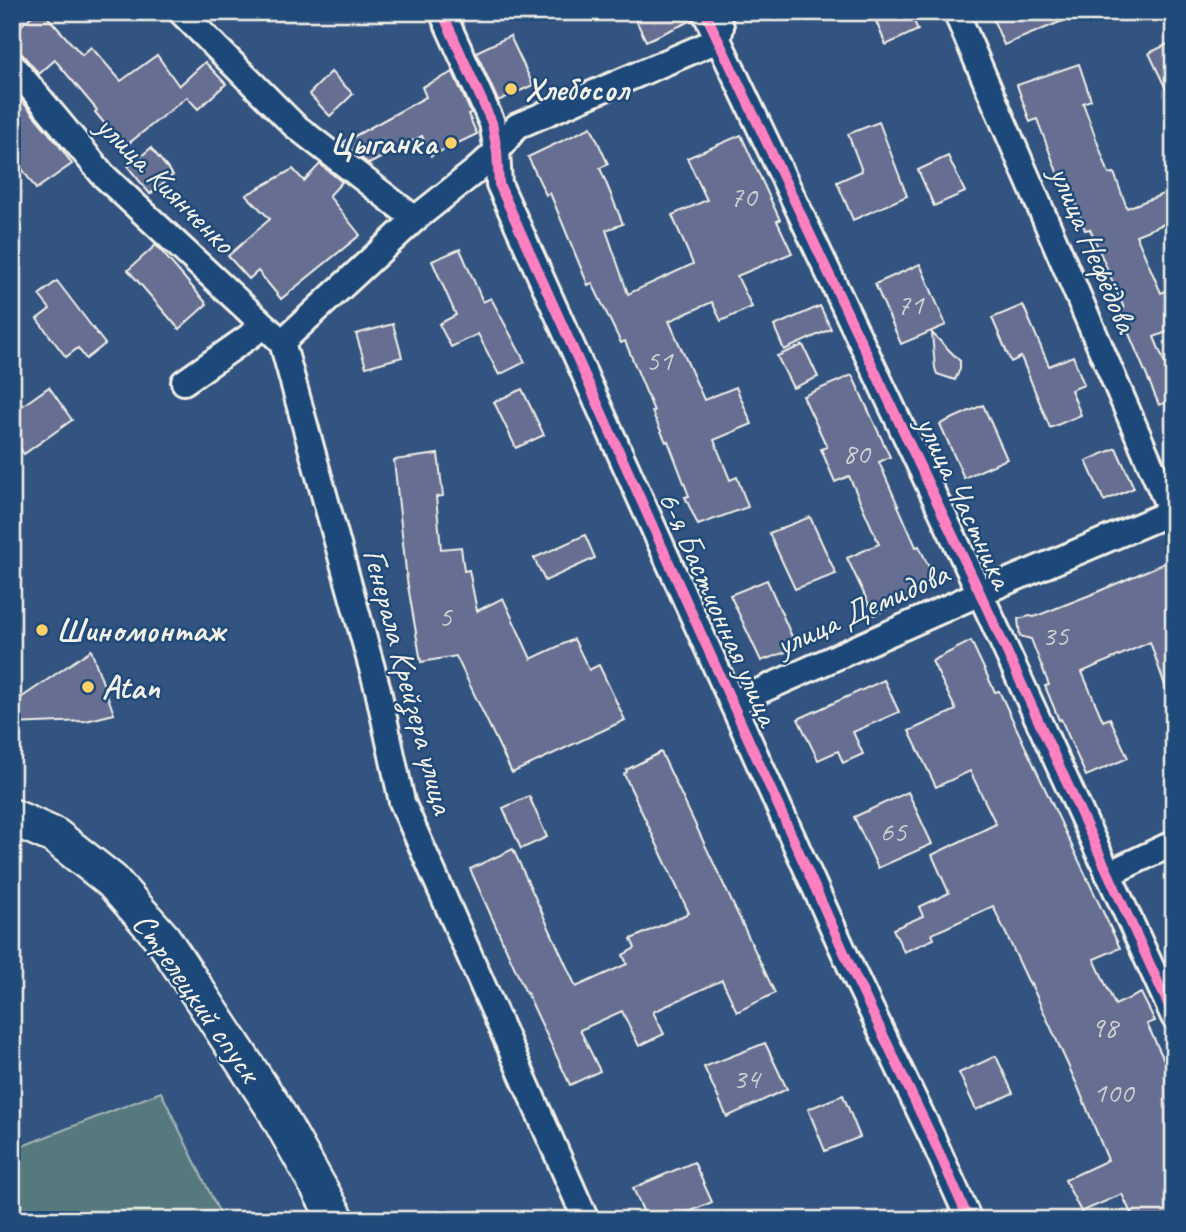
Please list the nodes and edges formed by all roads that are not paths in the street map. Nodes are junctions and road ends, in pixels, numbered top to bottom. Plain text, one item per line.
1 (181, 12) edge
2 (442, 12) edge
3 (705, 12) edge
4 (724, 12) edge
5 (956, 12) edge
6 (718, 40) junction
7 (12, 65) edge
8 (497, 151) junction
9 (415, 219) junction
10 (273, 334) junction
11 (184, 382) dead end
12 (1172, 512) edge
13 (979, 593) junction
14 (733, 703) junction
15 (12, 817) edge
16 (1174, 843) edge
17 (1108, 874) junction
18 (1174, 1017) edge
19 (337, 1220) edge
20 (586, 1220) edge
21 (969, 1220) edge

1 - 9 street
2 - 8 street, 6-я Бастионная улица
3 - 6 street, улица Частника
4 - 6 street
5 - 12 street, улица Нефёдова
6 - 8 street
6 - 13 street, улица Частника
7 - 10 street, улица Киянченко
8 - 9 street
8 - 14 street, 6-я Бастионная улица
9 - 10 street
10 - 11 street
10 - 20 street, Генерала Крейзера улица
12 - 13 street, улица Демидова
13 - 14 street, улица Демидова
13 - 17 street, улица Частника
14 - 21 street, 6-я Бастионная улица
15 - 19 main road, Стрелецкий спуск
16 - 17 street
17 - 18 street, улица Частника

